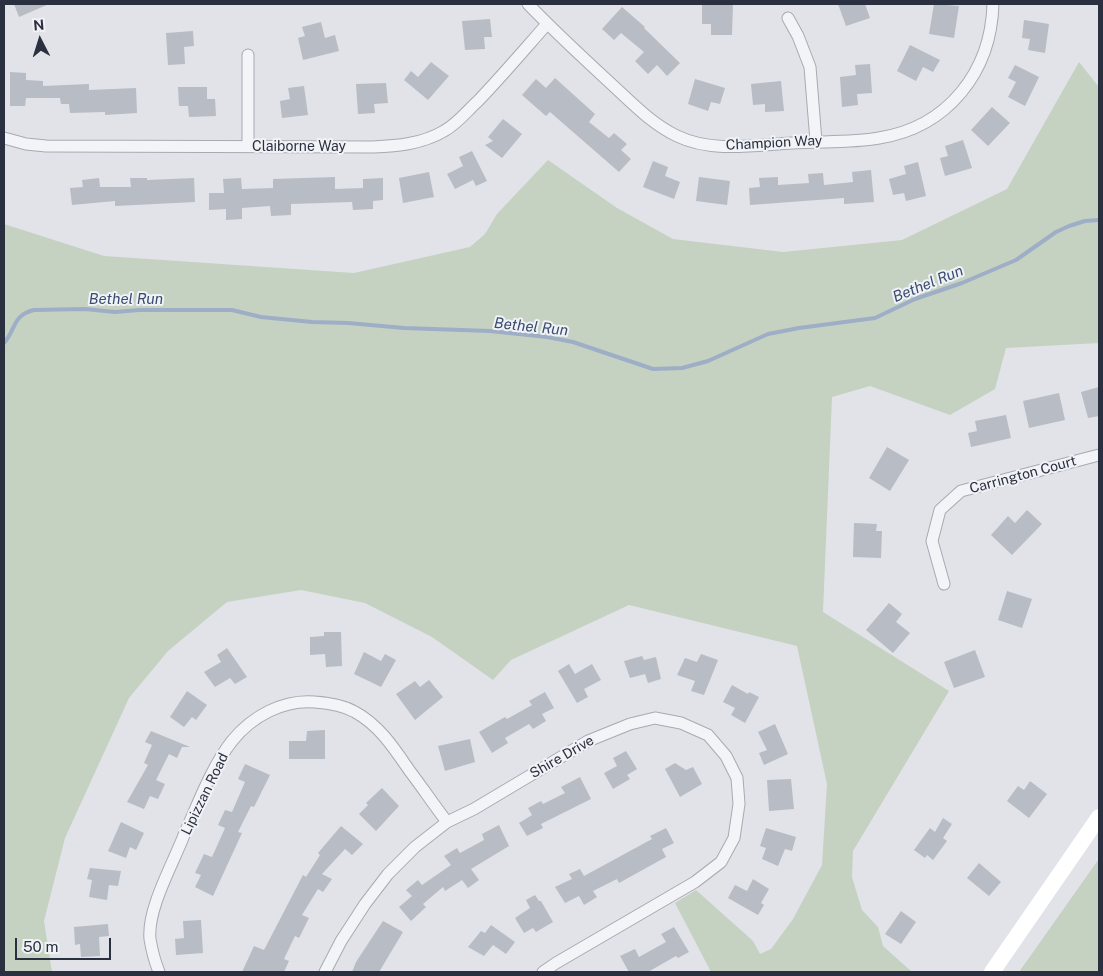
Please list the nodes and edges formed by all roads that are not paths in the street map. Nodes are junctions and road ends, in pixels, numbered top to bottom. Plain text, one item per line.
1 (528, 4) edge
2 (993, 4) edge
3 (788, 18) dead end
4 (547, 24) junction
5 (248, 55) dead end
6 (4, 138) edge
7 (816, 141) junction
8 (248, 146) junction
9 (1099, 455) edge
10 (944, 584) dead end
11 (1099, 817) edge
12 (447, 822) junction
13 (159, 972) edge
14 (325, 972) edge
15 (543, 972) edge
16 (992, 972) edge

1 - 4 street, Champion Way
2 - 7 street, Champion Way
3 - 7 street
4 - 7 street, Champion Way
4 - 8 street, Claiborne Way
5 - 8 street
6 - 8 street, Claiborne Way
9 - 10 street, Carrington Court
11 - 16 main road
12 - 13 street, Lipizzan Road
12 - 14 street, Shire Drive
12 - 15 street, Shire Drive

